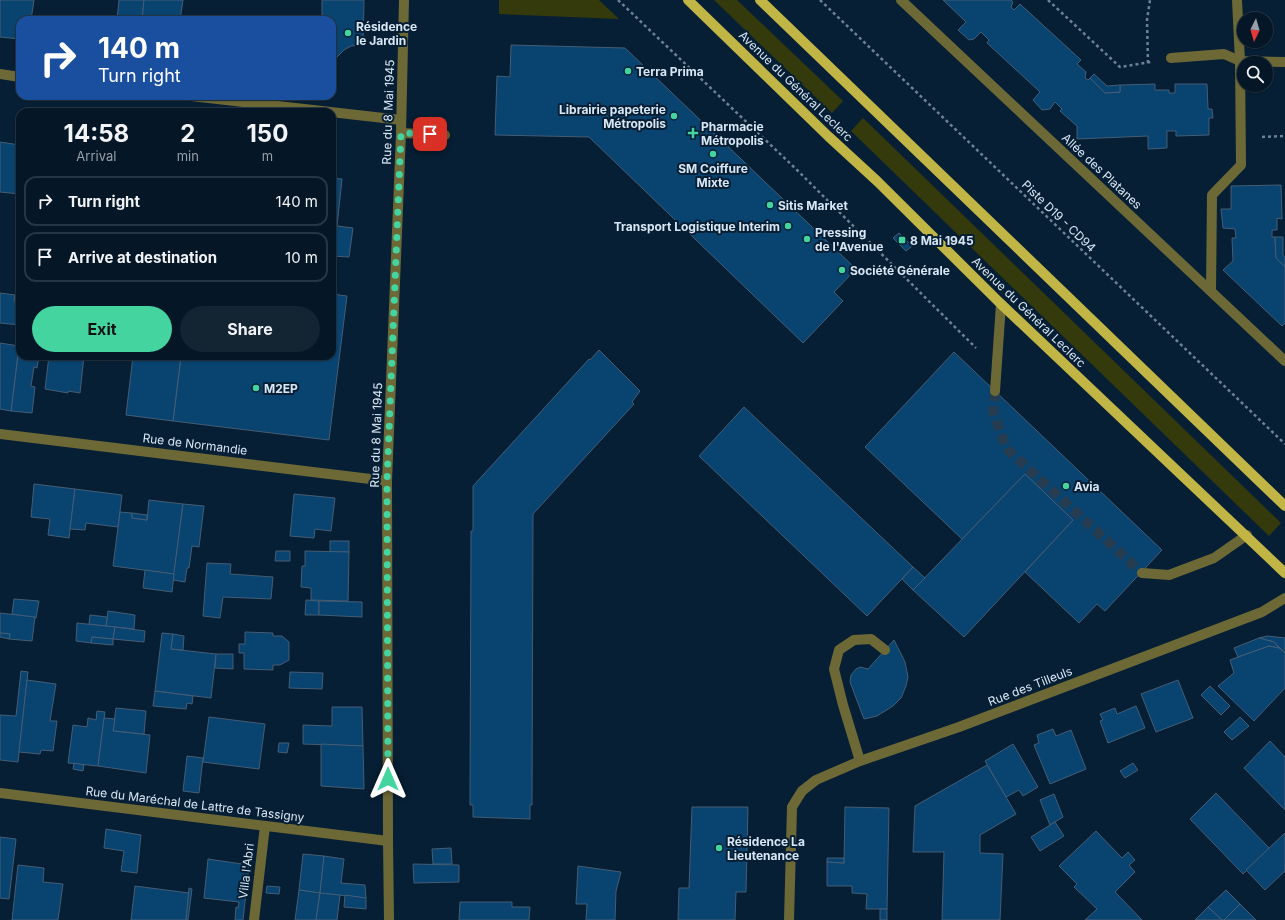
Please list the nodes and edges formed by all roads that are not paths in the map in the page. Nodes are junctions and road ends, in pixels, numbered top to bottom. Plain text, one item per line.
1 (404, 0) edge
2 (688, 0) edge
3 (760, 0) edge
4 (902, 0) edge
5 (1237, 0) edge
6 (1240, 56) edge
7 (1171, 58) road end
8 (1237, 60) edge
9 (1273, 62) edge
10 (1285, 62) edge
11 (0, 74) edge
12 (16, 76) edge
13 (1240, 92) edge
14 (226, 100) edge
15 (296, 108) edge
16 (336, 113) edge
17 (401, 120) junction
18 (401, 133) junction
19 (445, 135) dead end
20 (1211, 291) junction
21 (1001, 304) junction
22 (1285, 361) edge
23 (995, 391) tunnel mouth
24 (0, 434) edge
25 (387, 481) junction
26 (1285, 506) edge
27 (1247, 535) junction
28 (1142, 573) tunnel mouth
29 (1285, 573) edge
30 (1285, 598) edge
31 (885, 650) dead end
32 (860, 761) junction
33 (0, 793) edge
34 (265, 826) junction
35 (388, 841) junction
36 (254, 920) edge
37 (389, 920) edge
38 (789, 920) edge

1 - 17 street, Rue du 8 Mai 1945
2 - 21 main road, Avenue du Général Leclerc
3 - 26 main road
4 - 20 street, Allée des Platanes
5 - 6 street
7 - 8 street
9 - 10 street
11 - 12 street
13 - 20 street
14 - 15 street
16 - 17 street
17 - 18 street, Rue du 8 Mai 1945
18 - 19 street
18 - 25 street, Rue du 8 Mai 1945
20 - 22 street, Allée des Platanes
21 - 23 street
21 - 27 main road, Avenue du Général Leclerc
24 - 25 street, Rue de Normandie
25 - 35 street, Rue du 8 Mai 1945
27 - 28 street
27 - 29 main road, Avenue du Général Leclerc
30 - 32 street, Rue des Tilleuls
31 - 32 street
32 - 38 street, Rue des Tilleuls
33 - 34 street, Rue du Maréchal de Lattre de Tassigny
34 - 35 street, Rue du Maréchal de Lattre de Tassigny
34 - 36 street, Villa l'Abri
35 - 37 street, Rue du 8 Mai 1945

